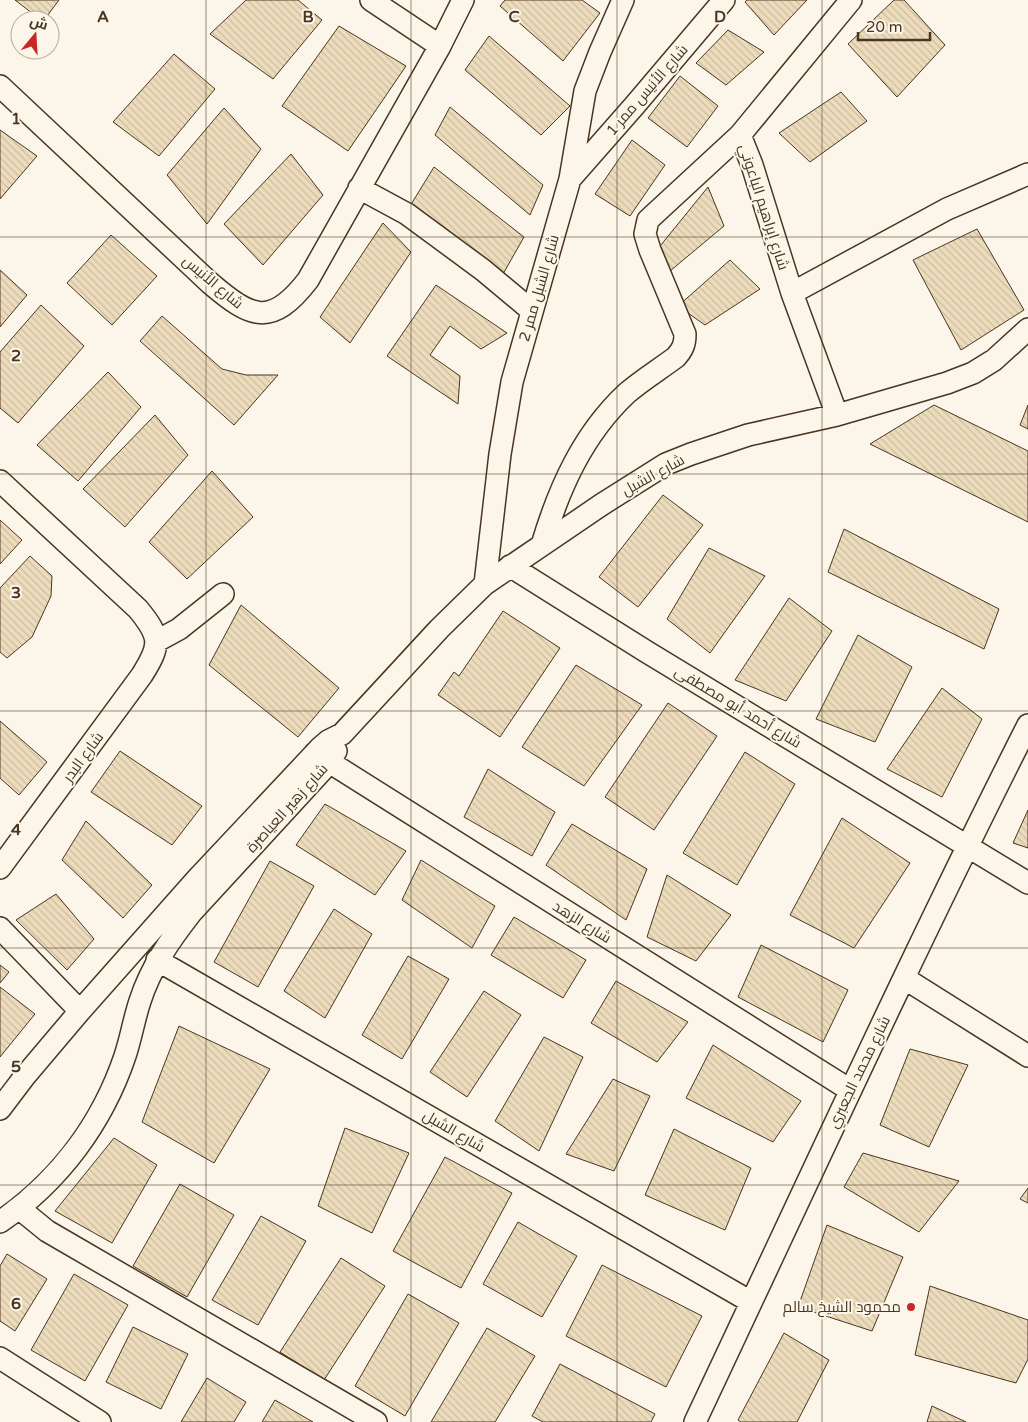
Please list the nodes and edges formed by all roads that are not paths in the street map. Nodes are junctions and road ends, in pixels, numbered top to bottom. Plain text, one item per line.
1 (371, 0) edge
2 (463, 0) edge
3 (623, 0) edge
4 (724, 0) edge
5 (851, 0) edge
6 (440, 46) junction
7 (0, 86) edge
8 (740, 135) junction
9 (1028, 174) edge
10 (570, 179) junction
11 (359, 188) junction
12 (792, 293) junction
13 (532, 312) junction
14 (1028, 329) edge
15 (837, 414) junction
16 (0, 481) edge
17 (542, 545) junction
18 (510, 566) junction
19 (485, 584) junction
20 (223, 594) dead end
21 (157, 641) junction
22 (1028, 725) edge
23 (342, 734) joint
24 (322, 758) junction
25 (966, 846) junction
26 (0, 868) edge
27 (1028, 882) edge
28 (204, 885) junction
29 (0, 928) edge
30 (157, 960) junction
31 (904, 978) junction
32 (80, 1010) junction
33 (1028, 1056) edge
34 (850, 1090) junction
35 (0, 1109) edge
36 (20, 1209) junction
37 (0, 1222) edge
38 (751, 1302) junction
39 (0, 1358) edge
40 (100, 1422) edge
41 (376, 1422) edge
42 (695, 1422) edge

1 - 6 street
2 - 6 street, شارع الأنيس
3 - 10 street, شارع الشبل ممر 2
4 - 10 street, شارع الأنيس ممر 1
5 - 8 street, شارع إبراهيم الباعوني
6 - 11 street, شارع الأنيس
7 - 11 street, شارع الأنيس
8 - 12 street, شارع إبراهيم الباعوني
8 - 17 street
9 - 12 street
10 - 13 street, شارع الشبل ممر 2
11 - 13 street
12 - 15 street, شارع إبراهيم الباعوني
13 - 19 street, شارع الشبل ممر 2
14 - 15 street, شارع الشبل
15 - 17 street, شارع الشبل
16 - 21 street
17 - 18 street, شارع الشبل
18 - 19 street, شارع الشبل
18 - 25 street, شارع أحمد أبو مصطفى
19 - 23 street, شارع الشبل
20 - 21 street
21 - 26 street, شارع البدر
22 - 25 street, شارع محمد الجعبري
23 - 24 street, شارع زهير العياصرة
24 - 28 street, شارع زهير العياصرة
24 - 34 street, شارع الزهد
25 - 27 street, شارع أحمد أبو مصطفى
25 - 31 street, شارع محمد الجعبري
28 - 30 street, شارع زهير العياصرة
28 - 32 street, شارع زهير العياصرة
29 - 32 street
30 - 36 street, شارع زهير العياصرة
30 - 38 street, شارع الشبل
31 - 33 street
31 - 34 street, شارع محمد الجعبري
32 - 35 street, شارع زهير العياصرة
34 - 38 street, شارع محمد الجعبري
36 - 37 street, شارع زهير العياصرة
36 - 41 street
38 - 42 street, شارع محمد الجعبري
39 - 40 street

